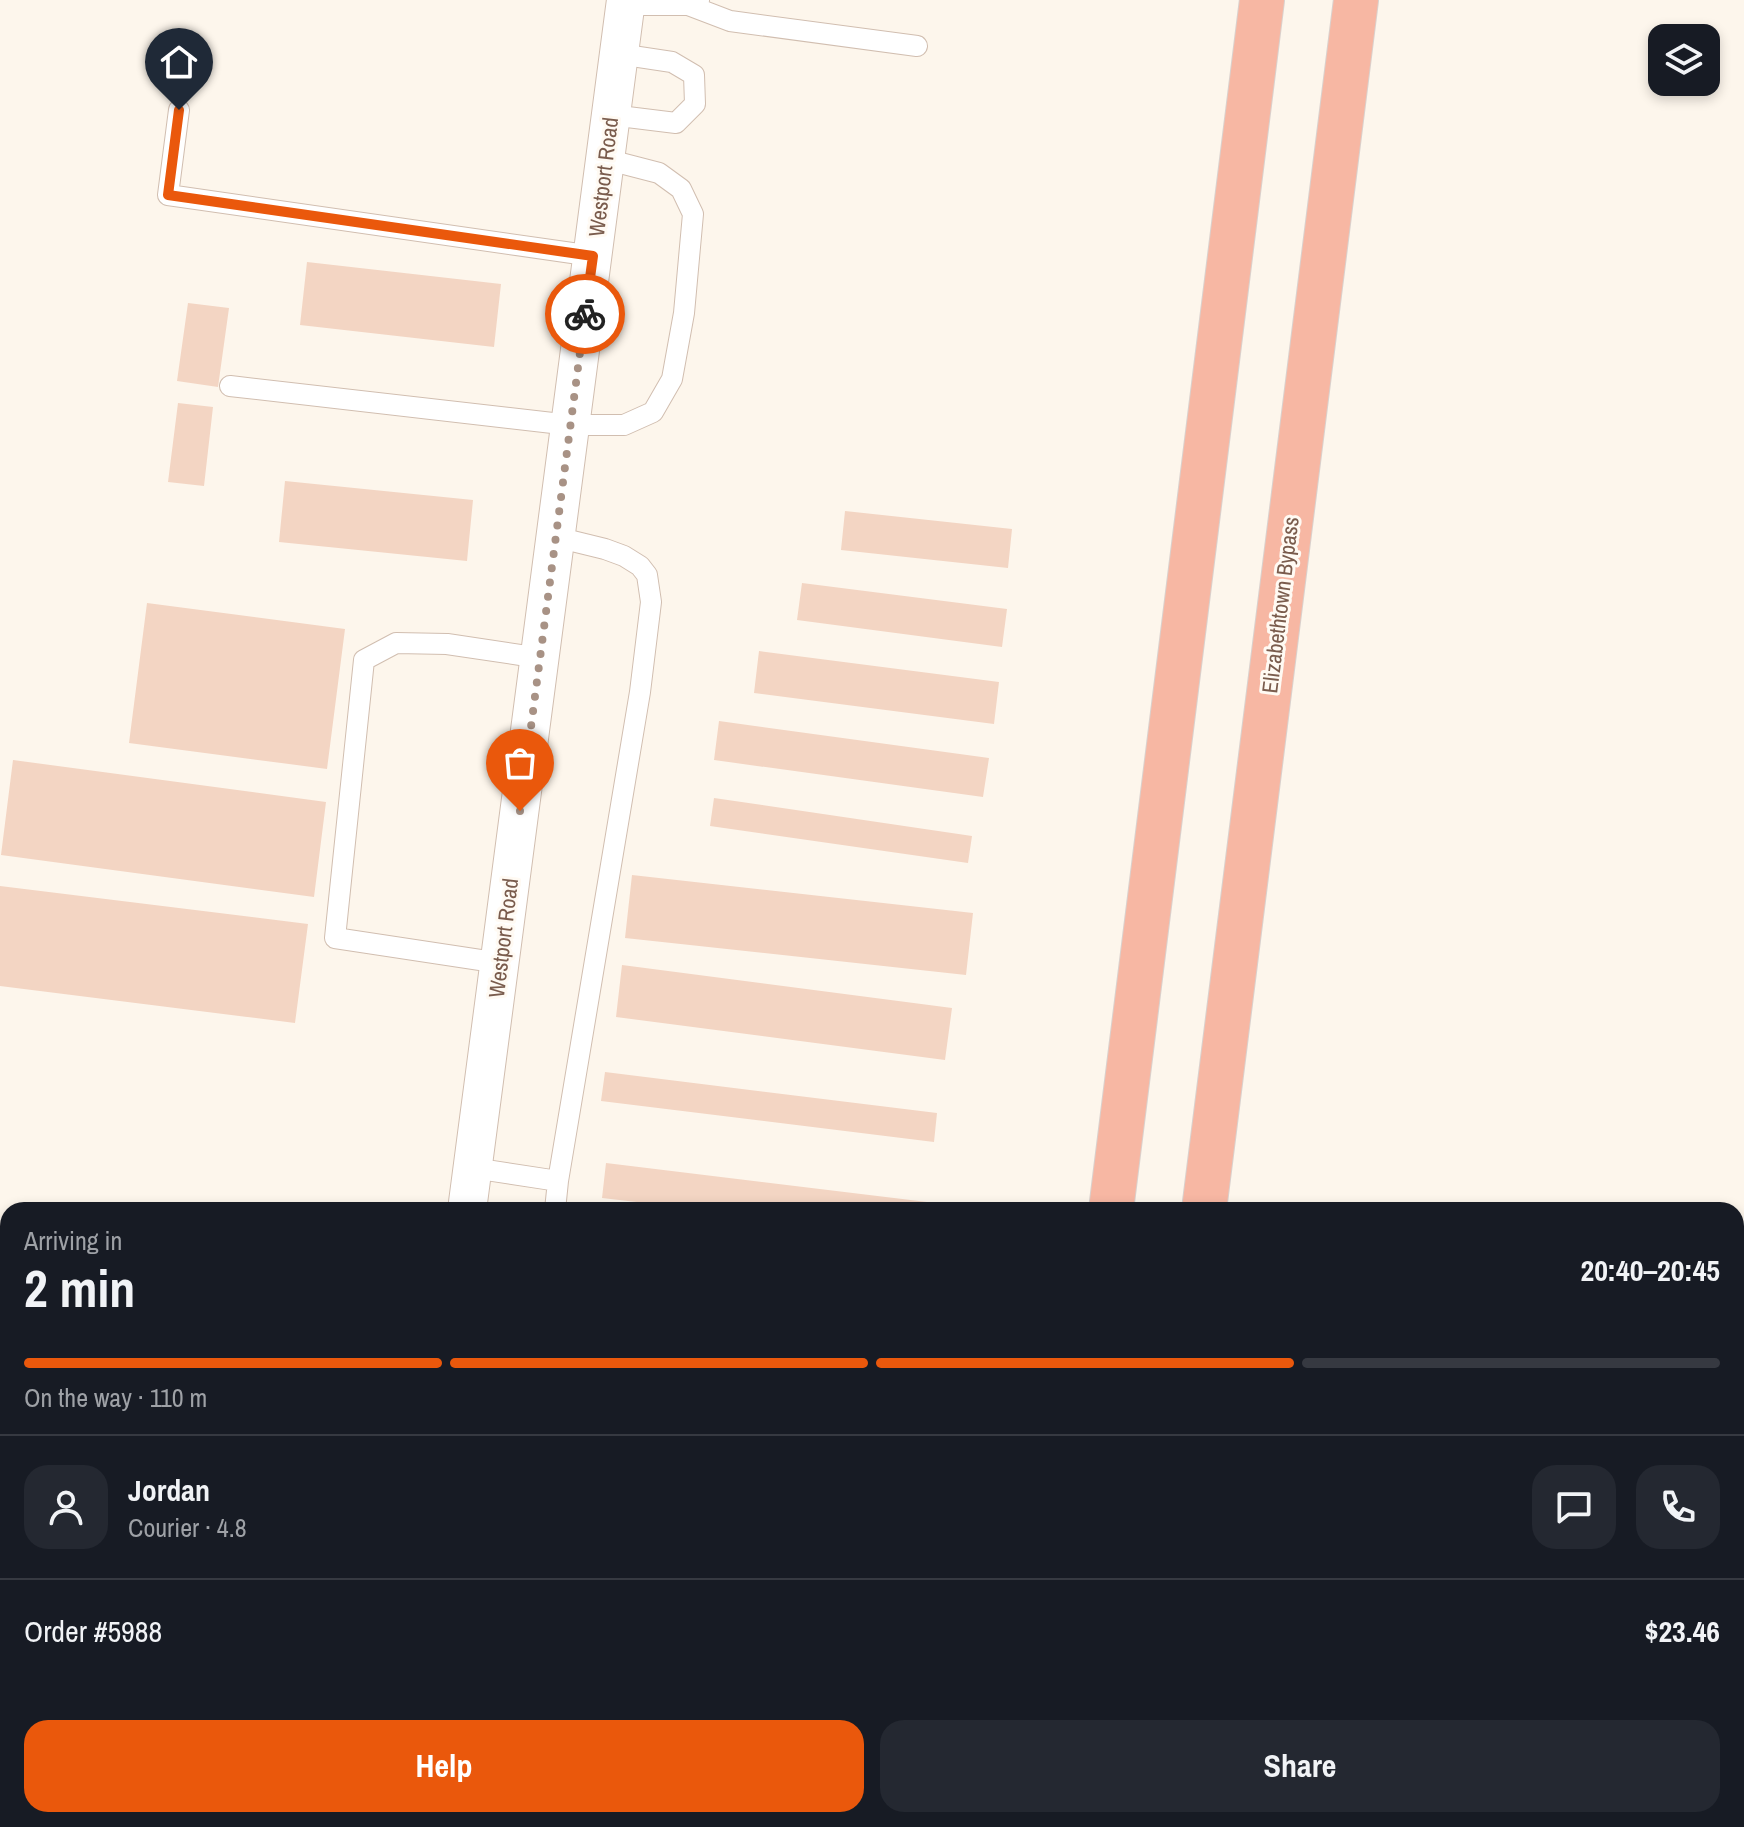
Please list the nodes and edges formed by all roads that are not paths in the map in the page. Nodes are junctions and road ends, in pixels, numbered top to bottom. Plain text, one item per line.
1 (1262, 0) edge
2 (1356, 0) edge
3 (626, 2) edge
4 (693, 3) edge
5 (917, 46) dead end
6 (619, 54) junction
7 (179, 110) dead end
8 (611, 115) junction
9 (605, 159) junction
10 (593, 256) junction
11 (230, 386) dead end
12 (570, 425) junction
13 (556, 537) junction
14 (540, 658) junction
15 (500, 963) junction
16 (473, 1168) junction
17 (558, 1181) junction
18 (468, 1202) edge
19 (556, 1202) edge
20 (1112, 1202) edge
21 (1205, 1202) edge

1 - 20 highway
2 - 21 highway, Elizabethtown Bypass
3 - 4 lane
3 - 6 street, Westport Road
4 - 5 lane
6 - 8 street, Westport Road
6 - 8 lane
7 - 10 lane
8 - 9 street, Westport Road
9 - 10 street, Westport Road
9 - 12 lane
10 - 12 street, Westport Road
11 - 12 lane
12 - 13 street, Westport Road
13 - 14 street, Westport Road
13 - 17 lane
14 - 15 street, Westport Road
14 - 15 lane
15 - 16 street, Westport Road
16 - 17 lane
16 - 18 street, Westport Road
17 - 19 lane

